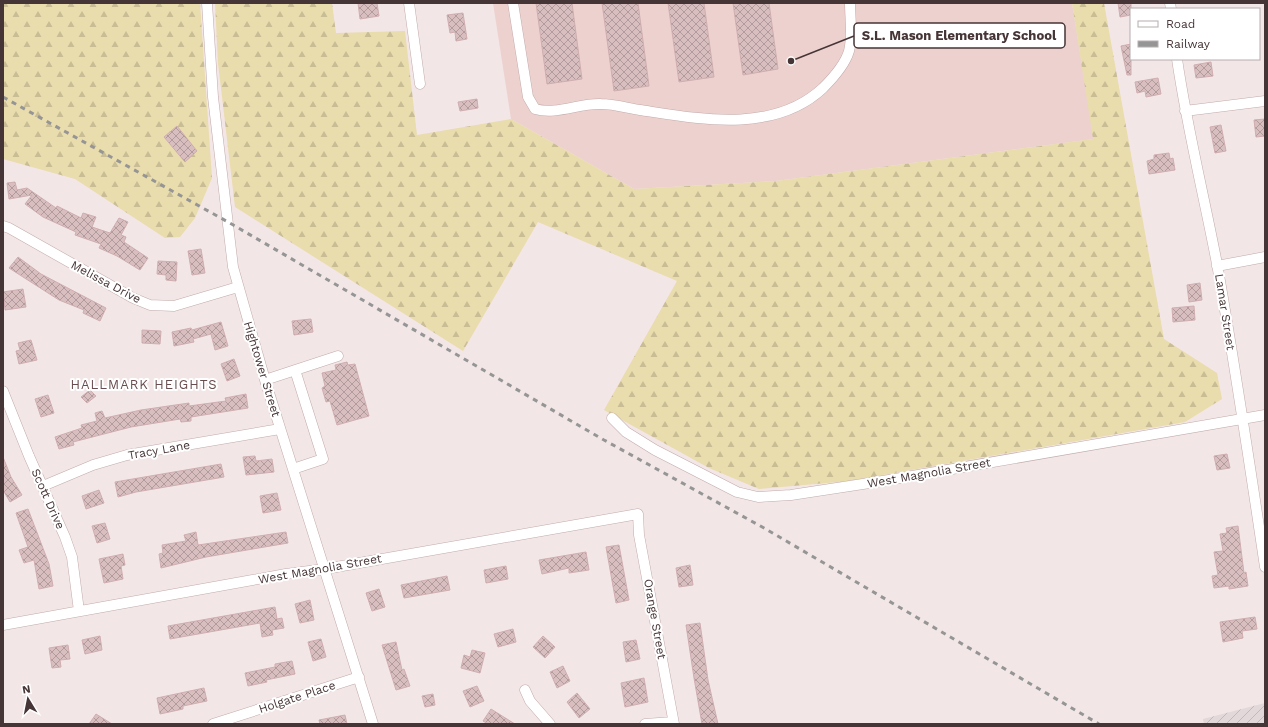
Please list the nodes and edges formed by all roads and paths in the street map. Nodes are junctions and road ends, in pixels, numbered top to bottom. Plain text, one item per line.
1 (207, 3) edge
2 (409, 3) edge
3 (513, 3) edge
4 (850, 3) edge
5 (1177, 60) edge
6 (420, 84) dead end
7 (1265, 101) edge
8 (1185, 111) junction
9 (3, 226) edge
10 (1265, 256) edge
11 (1217, 266) junction
12 (238, 287) junction
13 (338, 356) dead end
14 (295, 370) junction
15 (265, 380) junction
16 (3, 391) edge
17 (1265, 415) edge
18 (612, 418) dead end
19 (1244, 419) junction
20 (280, 429) junction
21 (293, 470) junction
22 (42, 486) junction
23 (638, 514) joint
24 (1265, 567) edge
25 (325, 569) junction
26 (79, 611) junction
27 (3, 625) edge
28 (359, 678) junction
29 (525, 690) dead end
30 (227, 722) edge
31 (674, 723) edge
32 (213, 724) edge
33 (373, 724) edge
34 (550, 724) edge
35 (645, 724) edge

1 - 12 street, Hightower Street
2 - 6 street
3 - 4 street
5 - 8 street, Lamar Street
7 - 8 street
8 - 11 street, Lamar Street
9 - 12 street, Melissa Drive
10 - 11 street
11 - 19 street, Lamar Street
12 - 15 street, Hightower Street
13 - 14 street
14 - 15 street
14 - 21 street
15 - 20 street, Hightower Street
16 - 22 street, Scott Drive
17 - 19 street, West Magnolia Street
18 - 19 street, West Magnolia Street
19 - 24 street, Lamar Street
20 - 21 street, Hightower Street
20 - 22 street, Tracy Lane
21 - 25 street, Hightower Street
22 - 26 street, Scott Drive
23 - 25 street, West Magnolia Street
23 - 31 street, Orange Street
25 - 26 street, West Magnolia Street
25 - 28 street, Hightower Street
26 - 27 street, West Magnolia Street
28 - 30 street, Holgate Place
28 - 33 street, Hightower Street
29 - 34 street
30 - 32 street, Holgate Place
31 - 35 street

